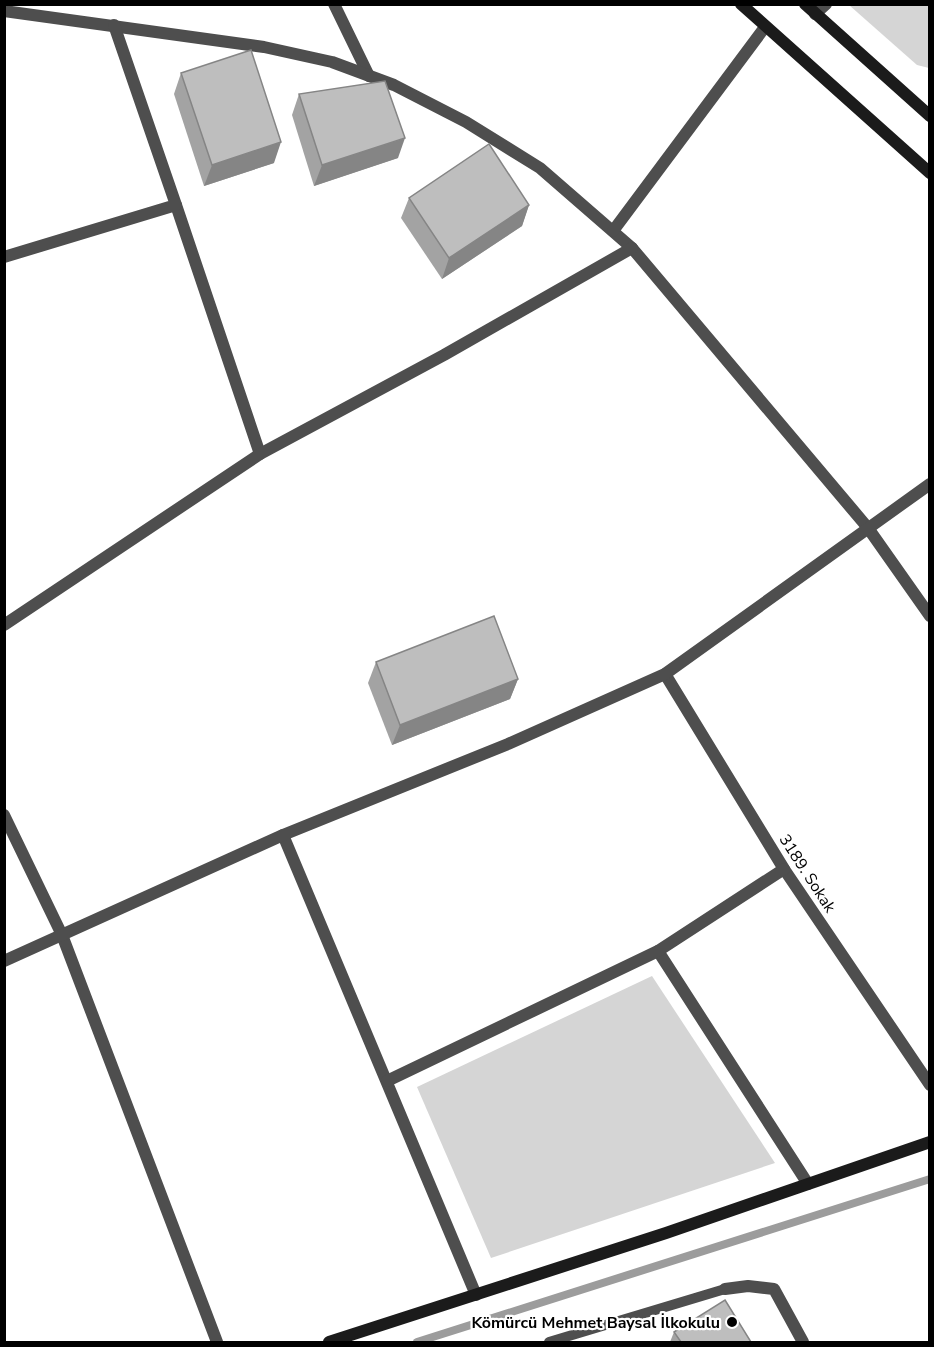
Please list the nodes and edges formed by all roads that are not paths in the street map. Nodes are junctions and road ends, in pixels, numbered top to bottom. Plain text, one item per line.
1 (334, 4) edge
2 (741, 4) edge
3 (805, 4) edge
4 (825, 4) edge
5 (4, 11) edge
6 (815, 14) junction
7 (114, 24) junction
8 (765, 27) junction
9 (369, 76) junction
10 (930, 116) edge
11 (930, 173) edge
12 (176, 205) junction
13 (613, 231) junction
14 (632, 248) junction
15 (4, 257) edge
16 (260, 454) junction
17 (930, 484) edge
18 (868, 528) junction
19 (930, 616) edge
20 (4, 625) edge
21 (665, 674) junction
22 (4, 815) edge
23 (283, 836) junction
24 (784, 869) junction
25 (62, 935) junction
26 (658, 951) junction
27 (4, 961) edge
28 (387, 1081) junction
29 (930, 1085) edge
30 (930, 1142) edge
31 (808, 1184) junction
32 (725, 1289) joint
33 (476, 1295) junction
34 (217, 1342) edge
35 (329, 1342) edge
36 (549, 1342) edge
37 (803, 1342) edge

1 - 9 street
2 - 8 street
3 - 6 street
4 - 6 street
5 - 7 street
6 - 10 street
7 - 9 street
7 - 12 street
8 - 11 street
8 - 13 street
9 - 13 street
12 - 15 street
12 - 16 street
13 - 14 street
14 - 16 street
14 - 18 street
16 - 20 street
17 - 18 street
18 - 19 street
18 - 21 street
21 - 23 street
21 - 24 street, 3189. Sokak
22 - 25 street
23 - 25 street
23 - 28 street
24 - 26 street
24 - 29 street, 3189. Sokak
25 - 27 street
25 - 34 street
26 - 28 street
26 - 31 street
28 - 33 street
30 - 31 street
31 - 33 street
32 - 36 lane
32 - 37 street
33 - 35 street

